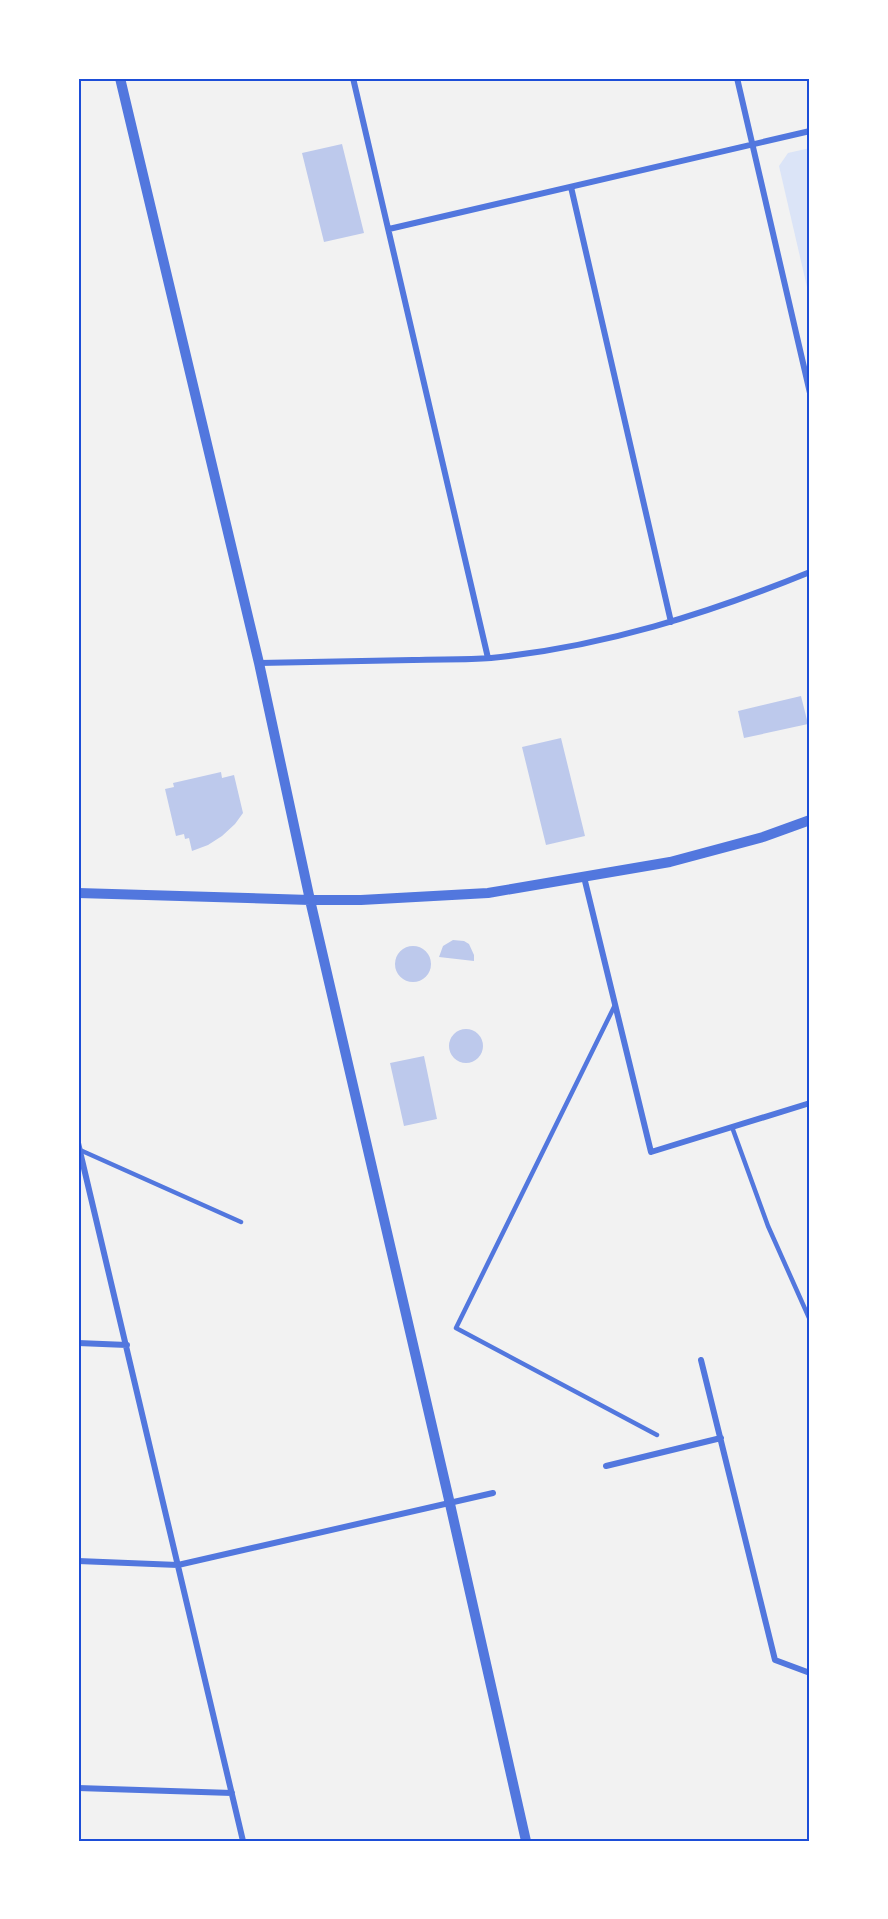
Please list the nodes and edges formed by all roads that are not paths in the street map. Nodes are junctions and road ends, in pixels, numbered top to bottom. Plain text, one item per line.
1 (120, 78) edge
2 (353, 78) edge
3 (737, 78) edge
4 (810, 131) edge
5 (752, 144) junction
6 (571, 187) junction
7 (389, 229) junction
8 (810, 393) edge
9 (810, 572) edge
10 (671, 622) junction
11 (488, 658) junction
12 (259, 663) junction
13 (810, 820) edge
14 (584, 877) junction
15 (78, 893) edge
16 (310, 900) junction
17 (615, 1005) junction
18 (810, 1103) edge
19 (732, 1127) junction
20 (79, 1147) edge
21 (241, 1222) dead end
22 (810, 1320) edge
23 (78, 1343) edge
24 (127, 1345) junction
25 (701, 1359) dead end
26 (657, 1435) dead end
27 (720, 1438) junction
28 (606, 1466) dead end
29 (493, 1493) dead end
30 (450, 1504) junction
31 (78, 1561) edge
32 (178, 1565) junction
33 (810, 1674) edge
34 (78, 1788) edge
35 (231, 1793) junction
36 (243, 1841) edge
37 (526, 1841) edge

1 - 12 street
2 - 7 street
3 - 5 street
4 - 5 street
5 - 6 street
5 - 8 street
6 - 7 street
6 - 10 street
7 - 11 street
9 - 10 street
10 - 11 street
11 - 12 street
12 - 16 street
13 - 14 street
14 - 16 street
14 - 17 street
15 - 16 street
16 - 30 street
17 - 19 street
17 - 26 lane
18 - 19 street
19 - 22 lane
20 - 21 lane
20 - 24 street
23 - 24 street
24 - 32 street
25 - 27 street
27 - 28 street
27 - 33 street
29 - 30 street
30 - 32 street
30 - 37 street
31 - 32 street
32 - 35 street
34 - 35 street
35 - 36 street

